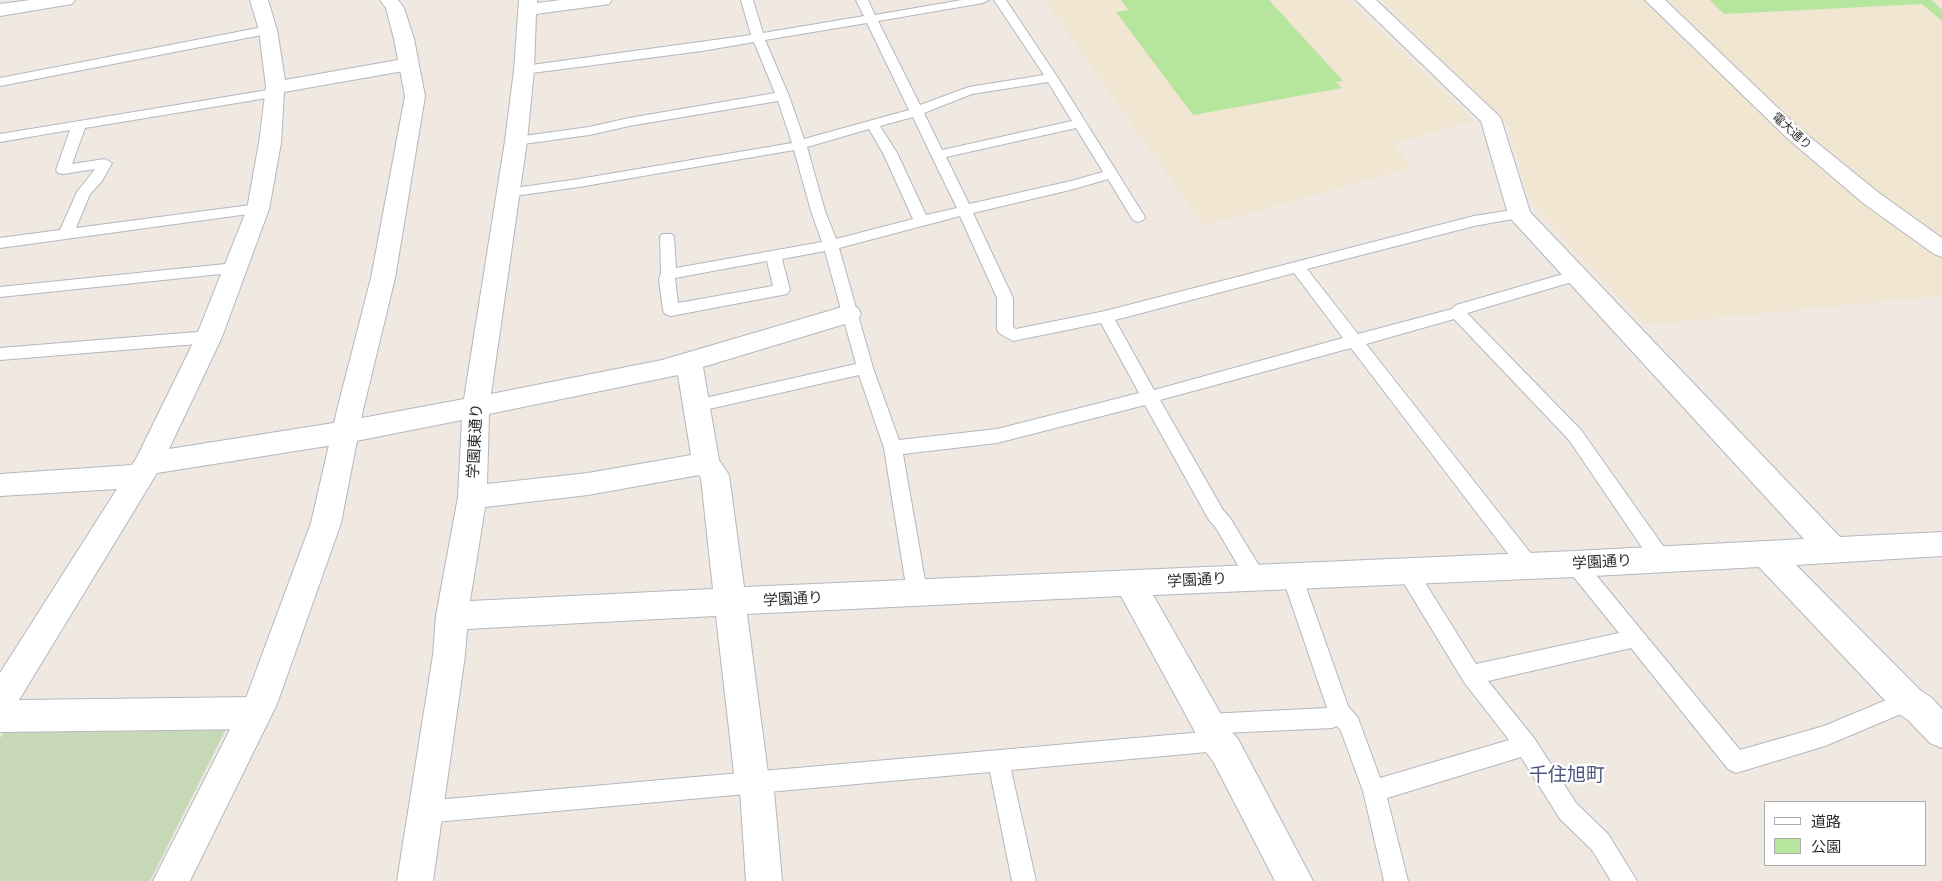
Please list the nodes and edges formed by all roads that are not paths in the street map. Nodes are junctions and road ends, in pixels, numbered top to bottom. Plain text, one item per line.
1 (66, 0) edge
2 (259, 0) edge
3 (390, 0) edge
4 (603, 0) edge
5 (747, 0) edge
6 (862, 0) edge
7 (911, 0) edge
8 (983, 0) edge
9 (1000, 0) edge
10 (1365, 0) edge
11 (1654, 0) edge
12 (528, 5) edge
13 (0, 10) edge
14 (918, 12) junction
15 (871, 20) junction
16 (268, 30) junction
17 (758, 38) junction
18 (409, 64) junction
19 (524, 70) junction
20 (1052, 78) junction
21 (0, 82) edge
22 (275, 90) junction
23 (784, 96) junction
24 (916, 112) junction
25 (1080, 123) junction
26 (79, 125) junction
27 (874, 125) junction
28 (0, 138) edge
29 (516, 141) junction
30 (799, 144) junction
31 (938, 155) junction
32 (1111, 174) junction
33 (507, 193) junction
34 (258, 209) junction
35 (965, 210) junction
36 (1519, 214) junction
37 (1138, 217) dead end
38 (922, 222) junction
39 (66, 234) junction
40 (667, 237) dead end
41 (5, 242) edge
42 (831, 245) junction
43 (1942, 249) edge
44 (773, 254) junction
45 (0, 256) edge
46 (1297, 267) junction
47 (235, 268) junction
48 (669, 274) junction
49 (1577, 276) junction
50 (0, 292) edge
51 (1456, 313) junction
52 (849, 314) junction
53 (1104, 317) junction
54 (209, 337) junction
55 (1354, 340) junction
56 (0, 354) edge
57 (689, 362) junction
58 (865, 368) junction
59 (1150, 397) junction
60 (476, 406) junction
61 (696, 406) junction
62 (346, 432) junction
63 (893, 448) junction
64 (706, 463) junction
65 (144, 469) junction
66 (0, 485) edge
67 (472, 497) junction
68 (1942, 544) edge
69 (1831, 548) junction
70 (1766, 554) junction
71 (1661, 559) junction
72 (1575, 564) junction
73 (1529, 566) junction
74 (1407, 571) junction
75 (1292, 576) junction
76 (1256, 578) junction
77 (1130, 584) junction
78 (916, 592) junction
79 (729, 602) junction
80 (452, 616) junction
81 (1635, 638) junction
82 (1472, 675) junction
83 (1908, 701) junction
84 (0, 702) edge
85 (1339, 712) junction
86 (255, 714) junction
87 (0, 716) edge
88 (1213, 732) junction
89 (1942, 732) edge
90 (1526, 745) junction
91 (998, 760) junction
92 (754, 782) junction
93 (1374, 791) junction
94 (424, 812) junction
95 (171, 881) edge
96 (415, 881) edge
97 (764, 881) edge
98 (1024, 881) edge
99 (1294, 881) edge
100 (1396, 881) edge
101 (1625, 881) edge

1 - 13 street
2 - 16 street
3 - 18 street
4 - 12 street
5 - 17 lane
6 - 15 lane
7 - 14 lane
8 - 14 lane
9 - 20 lane
10 - 36 street
11 - 43 street, 電大通り
12 - 19 street, 学園東通り
14 - 15 lane
15 - 17 lane
15 - 24 lane
16 - 21 lane
16 - 22 street
17 - 19 lane
17 - 23 lane
18 - 22 street
18 - 62 street
19 - 29 street, 学園東通り
20 - 24 lane
20 - 25 lane
22 - 26 lane
22 - 34 street
23 - 29 lane
23 - 30 lane
24 - 27 lane
24 - 31 lane
25 - 31 lane
25 - 32 lane
26 - 28 lane
26 - 39 lane
27 - 30 lane
27 - 38 lane
29 - 33 street, 学園東通り
30 - 33 lane
30 - 42 lane
31 - 35 lane
32 - 35 lane
32 - 37 lane
33 - 60 street, 学園東通り
34 - 39 lane
34 - 47 street
35 - 38 lane
35 - 53 lane
36 - 46 lane
36 - 49 street
38 - 42 lane
39 - 41 lane
40 - 48 lane
41 - 45 lane
42 - 44 lane
42 - 52 lane
44 - 48 lane
44 - 48 lane
46 - 53 lane
46 - 55 lane
47 - 50 lane
47 - 54 street
49 - 51 lane
49 - 69 street
51 - 55 lane
51 - 71 lane
52 - 57 street
52 - 58 lane
53 - 59 lane
54 - 56 lane
54 - 65 street
55 - 59 lane
55 - 73 lane
57 - 60 street
57 - 61 street
58 - 61 lane
58 - 63 lane
59 - 63 lane
59 - 76 lane
60 - 62 street
60 - 67 street, 学園東通り
61 - 64 street
62 - 65 street
62 - 86 street
63 - 78 lane
64 - 67 street
64 - 79 street
65 - 66 street
65 - 84 street
67 - 80 street, 学園東通り
68 - 69 street, 学園通り
69 - 70 street, 学園通り
70 - 71 street, 学園通り
70 - 83 street
71 - 72 street, 学園通り
72 - 73 street, 学園通り
72 - 81 lane
73 - 74 street, 学園通り
74 - 75 street, 学園通り
74 - 82 lane
75 - 76 street, 学園通り
75 - 85 lane
76 - 77 street, 学園通り
77 - 78 street, 学園通り
77 - 88 street
78 - 79 street, 学園通り
79 - 80 street, 学園通り
79 - 92 street
80 - 94 street, 学園東通り
81 - 82 lane
81 - 83 lane
82 - 90 lane
83 - 89 street
85 - 88 lane
85 - 93 lane
86 - 87 street
86 - 95 street
88 - 91 lane
88 - 99 street
90 - 93 lane
90 - 101 lane
91 - 92 lane
91 - 98 lane
92 - 94 lane
92 - 97 street
93 - 100 lane
94 - 96 street, 学園東通り

